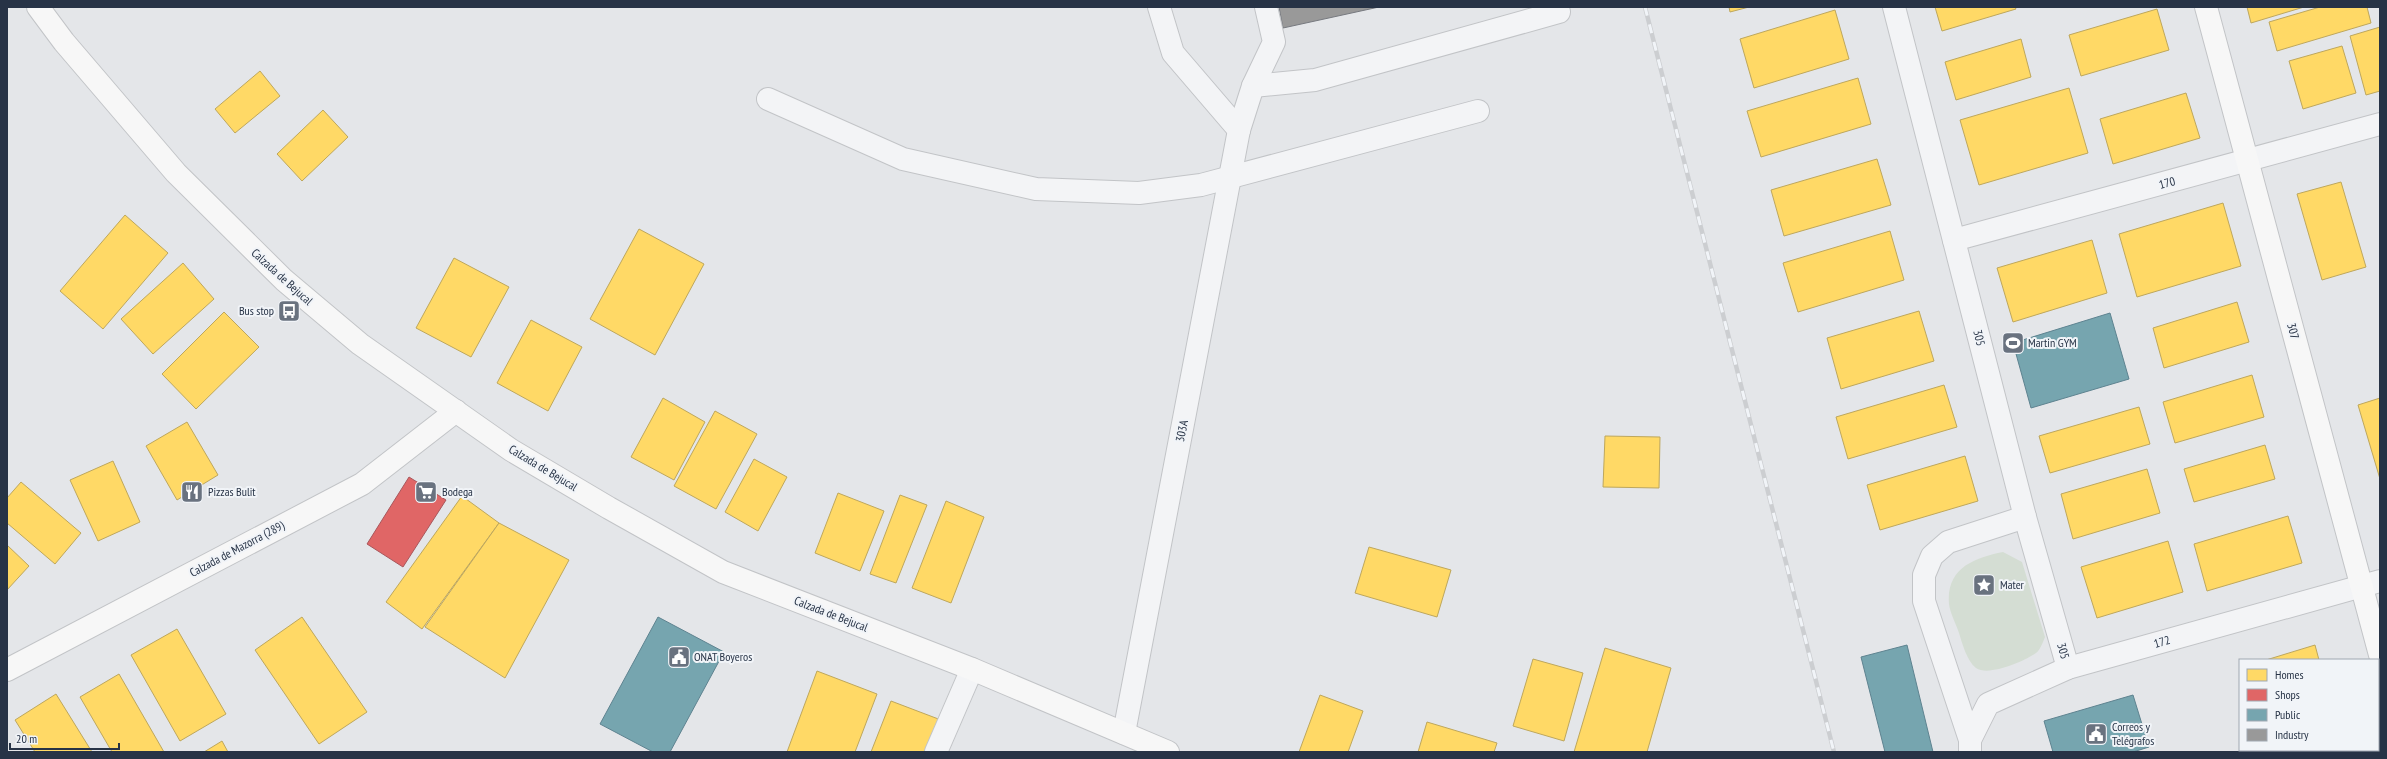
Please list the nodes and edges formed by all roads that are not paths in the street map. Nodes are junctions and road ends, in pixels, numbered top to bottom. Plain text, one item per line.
1 (38, 7) edge
2 (1159, 7) edge
3 (1266, 7) edge
4 (1894, 7) edge
5 (2206, 7) edge
6 (1559, 12) dead end
7 (1253, 86) junction
8 (768, 98) dead end
9 (1478, 111) dead end
10 (2380, 124) edge
11 (1240, 130) junction
12 (2248, 161) junction
13 (1230, 177) junction
14 (1954, 240) junction
15 (456, 411) junction
16 (2025, 517) junction
17 (2371, 584) edge
18 (2380, 655) edge
19 (2068, 668) junction
20 (972, 669) junction
21 (7, 670) edge
22 (1124, 733) junction
23 (1970, 746) edge
24 (936, 752) edge
25 (1168, 752) edge

1 - 15 main road, Calzada de Bejucal
2 - 11 street
3 - 7 street, 303A
4 - 14 street, 305
5 - 12 main road, 307
6 - 7 street
7 - 11 street, 303A
8 - 13 street
9 - 13 street
10 - 12 street, 170
11 - 13 street, 303A
12 - 14 street, 170
12 - 17 main road, 307
13 - 22 street, 303A
14 - 16 street, 305
15 - 20 main road, Calzada de Bejucal
15 - 21 main road, Calzada de Mazorra (289)
16 - 19 street, 305
16 - 23 street
17 - 18 main road, 307
17 - 19 street, 172
19 - 23 street, 172
20 - 22 main road, Calzada de Bejucal
20 - 24 street
22 - 25 main road, Calzada de Bejucal

